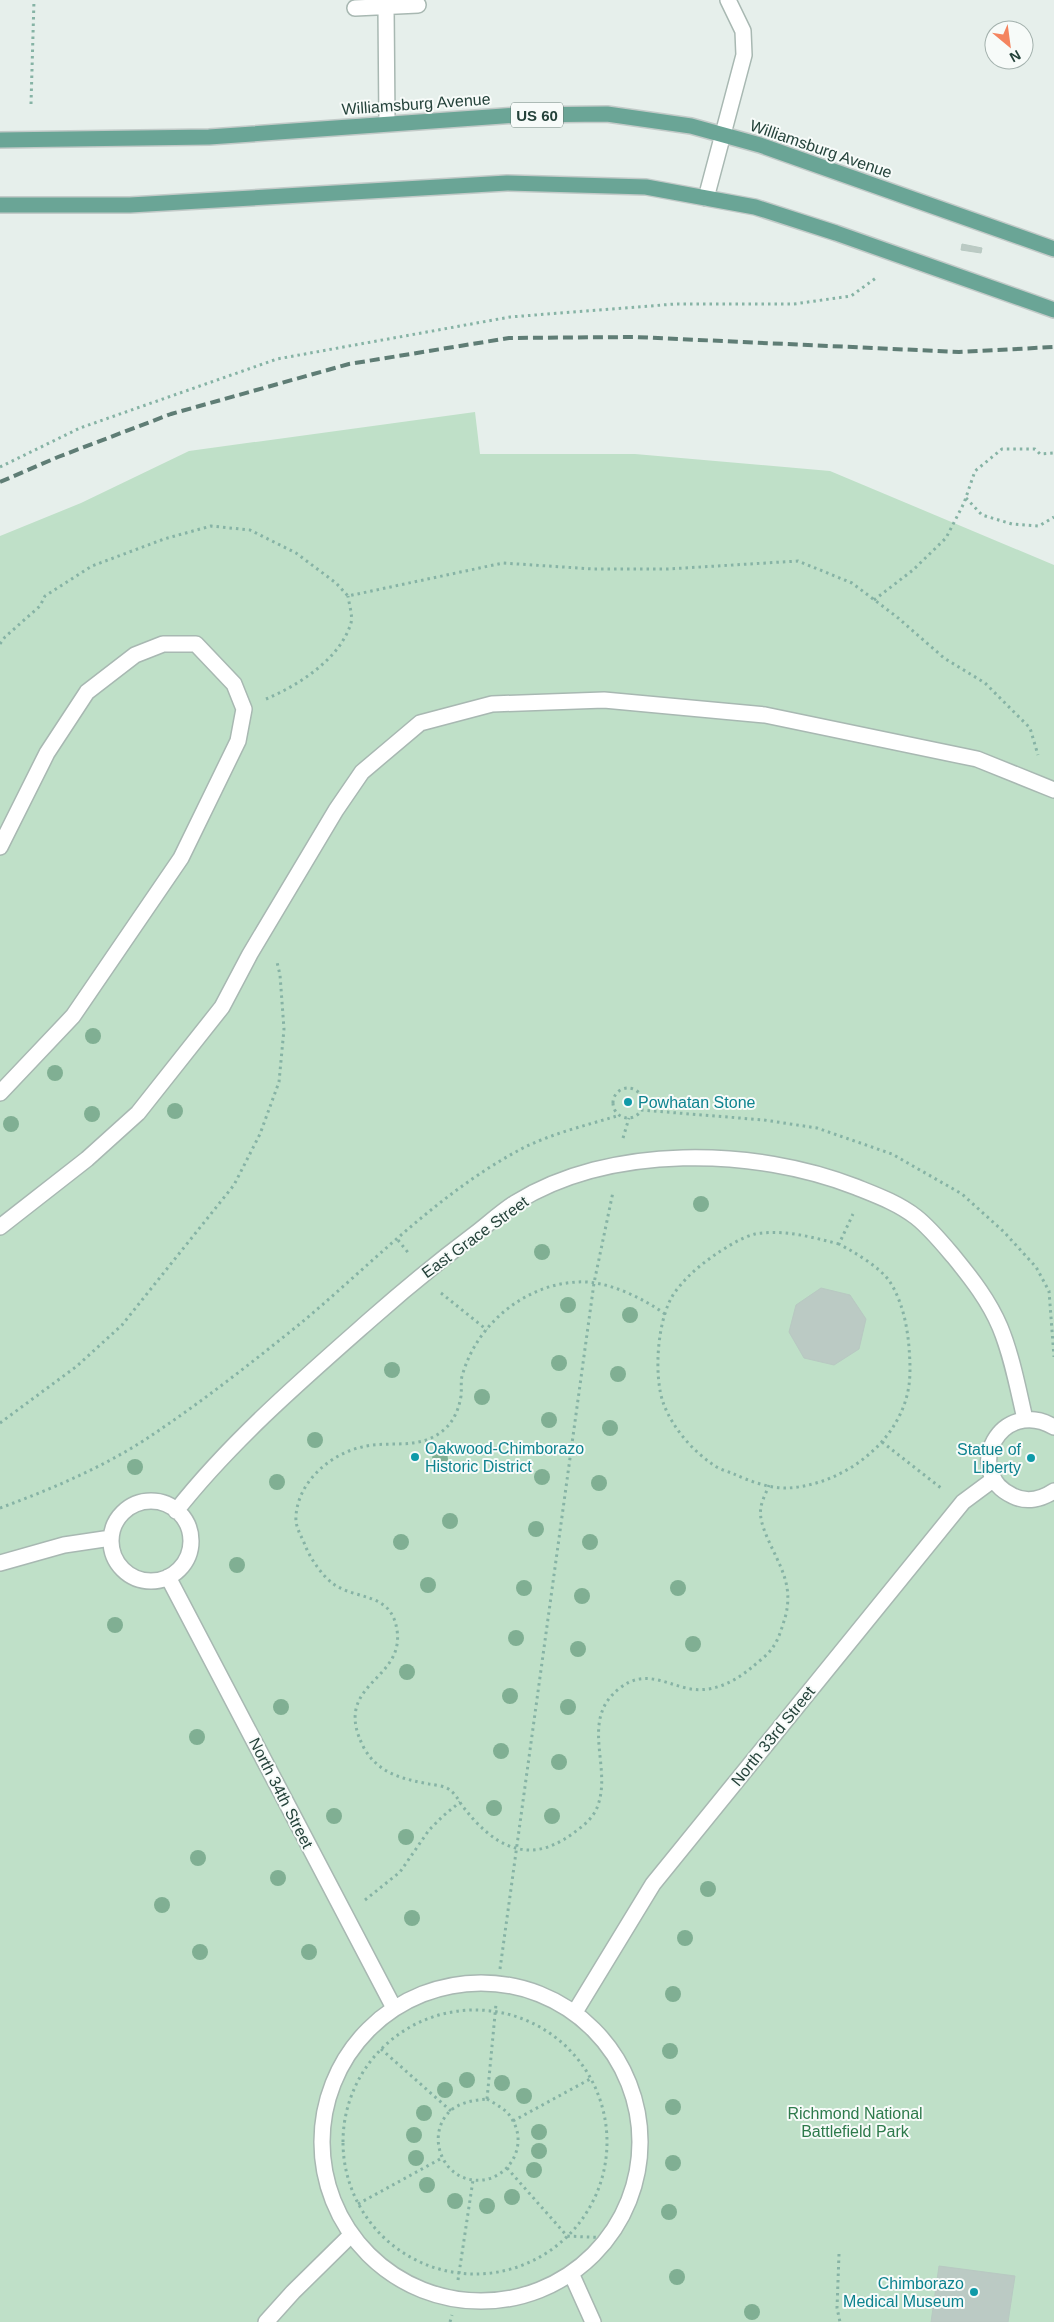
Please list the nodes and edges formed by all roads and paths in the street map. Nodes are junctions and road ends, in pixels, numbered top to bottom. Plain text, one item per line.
1 (34, 0) edge
2 (728, 0) edge
3 (418, 5) dead end
4 (386, 6) junction
5 (355, 8) dead end
6 (31, 104) dead end
7 (388, 123) junction
8 (723, 135) junction
9 (0, 140) edge
10 (706, 198) junction
11 (0, 206) edge
12 (1054, 249) edge
13 (876, 278) dead end
14 (1054, 310) edge
15 (1054, 453) edge
16 (0, 467) edge
17 (966, 498) junction
18 (1054, 517) edge
19 (348, 596) junction
20 (874, 600) junction
21 (0, 644) edge
22 (244, 709) junction
23 (1050, 788) edge
24 (0, 847) edge
25 (267, 926) junction
26 (0, 1094) edge
27 (620, 1115) junction
28 (629, 1118) junction
29 (623, 1139) dead end
30 (613, 1192) dead end
31 (855, 1208) dead end
32 (0, 1227) edge
33 (398, 1240) junction
34 (838, 1244) junction
35 (412, 1257) dead end
36 (594, 1283) junction
37 (441, 1293) dead end
38 (665, 1314) junction
39 (487, 1330) junction
40 (1025, 1419) junction
41 (0, 1423) edge
42 (1054, 1427) edge
43 (882, 1442) junction
44 (994, 1478) junction
45 (932, 1482) dead end
46 (769, 1485) junction
47 (1054, 1491) edge
48 (0, 1508) edge
49 (176, 1511) junction
50 (111, 1538) junction
51 (0, 1563) edge
52 (168, 1577) junction
53 (460, 1802) junction
54 (516, 1849) junction
55 (366, 1899) dead end
56 (500, 1968) dead end
57 (496, 2004) dead end
58 (394, 2008) junction
59 (496, 2011) junction
60 (575, 2012) junction
61 (381, 2049) junction
62 (592, 2078) junction
63 (487, 2099) junction
64 (450, 2111) junction
65 (513, 2121) junction
66 (442, 2158) junction
67 (507, 2168) junction
68 (473, 2180) junction
69 (358, 2204) junction
70 (351, 2236) junction
71 (567, 2236) junction
72 (609, 2238) junction
73 (839, 2254) dead end
74 (458, 2273) junction
75 (572, 2273) junction
76 (458, 2280) dead end
77 (452, 2315) dead end
78 (266, 2322) edge
79 (450, 2322) edge
80 (593, 2322) edge
81 (840, 2322) edge

1 - 6 path
2 - 8 street
3 - 4 street
4 - 5 street
4 - 7 street
7 - 8 main road, Williamsburg Avenue / US 60
7 - 9 main road, Williamsburg Avenue / US 60
8 - 10 street
8 - 12 main road, Williamsburg Avenue / US 60
10 - 11 main road
10 - 14 main road
13 - 16 path
15 - 17 path
17 - 18 path
17 - 20 path
19 - 20 path
19 - 21 path
19 - 22 path
20 - 23 path
22 - 24 street
22 - 26 street
23 - 25 street
25 - 32 street
25 - 41 path
27 - 28 path
27 - 28 path
27 - 33 path
28 - 29 path
30 - 36 path
31 - 34 path
33 - 35 path
33 - 48 path
34 - 38 path
34 - 43 path
36 - 38 path
36 - 39 path
36 - 54 path
37 - 39 path
38 - 46 path
39 - 53 path
40 - 42 street
40 - 44 street
40 - 49 street, East Grace Street
43 - 45 path
43 - 46 path
44 - 47 street
44 - 60 street, North 33rd Street
46 - 54 path
49 - 50 street
49 - 52 street
50 - 51 street
50 - 52 street
52 - 58 street, North 34th Street
53 - 54 path
53 - 55 path
54 - 56 path
57 - 59 path
58 - 60 street
58 - 70 street
59 - 61 path
59 - 62 path
59 - 63 path
60 - 72 street
61 - 64 path
61 - 69 path
62 - 65 path
62 - 71 path
63 - 64 path
63 - 65 path
64 - 66 path
65 - 67 path
66 - 68 path
66 - 69 path
67 - 68 path
67 - 71 path
68 - 74 path
69 - 74 path
70 - 75 street
70 - 78 street
71 - 72 path
71 - 74 path
72 - 75 street
73 - 81 path
74 - 76 path
75 - 80 street
77 - 79 path

